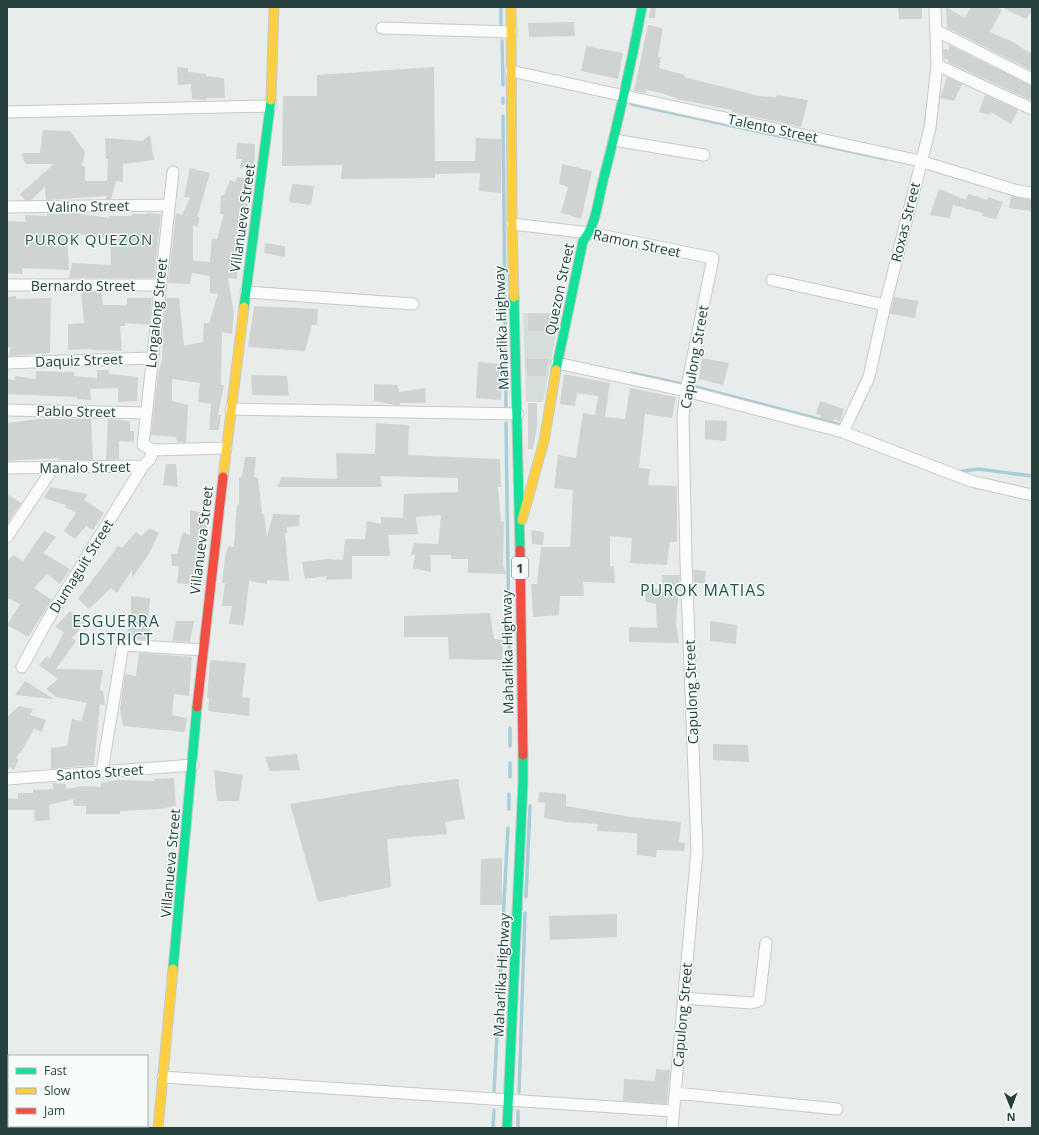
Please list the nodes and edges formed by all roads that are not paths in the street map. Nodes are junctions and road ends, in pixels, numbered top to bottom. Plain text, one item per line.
1 (274, 7) edge
2 (511, 7) edge
3 (642, 7) edge
4 (935, 7) edge
5 (382, 28) dead end
6 (937, 31) junction
7 (511, 32) junction
8 (937, 65) junction
9 (511, 71) junction
10 (1032, 79) edge
11 (624, 96) junction
12 (271, 106) junction
13 (1032, 109) edge
14 (7, 112) edge
15 (614, 140) junction
16 (704, 155) dead end
17 (920, 161) junction
18 (173, 172) dead end
19 (1032, 192) edge
20 (168, 205) junction
21 (7, 207) edge
22 (512, 224) junction
23 (590, 233) junction
24 (713, 258) joint
25 (772, 280) dead end
26 (7, 285) edge
27 (159, 285) junction
28 (246, 292) junction
29 (413, 304) dead end
30 (885, 305) junction
31 (151, 358) junction
32 (7, 363) edge
33 (557, 363) junction
34 (686, 391) junction
35 (231, 409) junction
36 (7, 410) edge
37 (146, 413) junction
38 (518, 414) junction
39 (844, 432) junction
40 (226, 448) junction
41 (153, 450) junction
42 (143, 466) junction
43 (7, 468) edge
44 (53, 468) junction
45 (1032, 495) edge
46 (519, 532) junction
47 (7, 537) edge
48 (202, 650) junction
49 (22, 668) dead end
50 (192, 765) junction
51 (102, 771) junction
52 (7, 779) edge
53 (766, 943) dead end
54 (683, 998) junction
55 (163, 1077) junction
56 (675, 1093) junction
57 (508, 1101) junction
58 (837, 1109) dead end
59 (673, 1111) junction
60 (158, 1128) edge
61 (507, 1128) edge
62 (672, 1128) edge

1 - 12 street, Villanueva Street
2 - 7 street, Maharlika Highway / 1
3 - 11 street, Quezon Street
4 - 6 street, Roxas Street
5 - 7 street
6 - 8 street, Roxas Street
6 - 10 street
7 - 9 street, Maharlika Highway / 1
8 - 13 street
8 - 17 street, Roxas Street
9 - 11 street, Talento Street
9 - 22 street, Maharlika Highway / 1
11 - 15 street, Quezon Street
11 - 17 street, Talento Street
12 - 14 street
12 - 28 street, Villanueva Street
15 - 16 street
15 - 23 street, Quezon Street
17 - 19 street, Talento Street
17 - 30 street, Roxas Street
18 - 20 street, Longalong Street
20 - 21 street, Valino Street
20 - 27 street, Longalong Street
22 - 23 street, Ramon Street
22 - 38 street, Maharlika Highway / 1
23 - 24 street, Ramon Street
23 - 33 street, Quezon Street
24 - 34 street, Capulong Street
25 - 30 street
26 - 27 street, Bernardo Street
27 - 31 street, Longalong Street
28 - 29 street
28 - 35 street, Villanueva Street
30 - 39 street, Roxas Street
31 - 32 street, Daquiz Street
31 - 37 street, Longalong Street
33 - 34 street
33 - 46 street, Quezon Street
34 - 39 street
34 - 54 street, Capulong Street
35 - 38 street
35 - 40 street, Villanueva Street
36 - 37 street, Pablo Street
37 - 41 street, Longalong Street
38 - 46 street, Maharlika Highway / 1
39 - 45 street
40 - 41 street
40 - 48 street, Villanueva Street
41 - 42 street, Manalo Street
42 - 44 street, Manalo Street
42 - 49 street, Dumaguit Street
43 - 44 street, Manalo Street
44 - 47 street
46 - 57 street, Maharlika Highway / 1
48 - 50 street, Villanueva Street
48 - 51 street
50 - 51 street, Santos Street
50 - 55 street, Villanueva Street
51 - 52 street, Santos Street
53 - 54 street
54 - 56 street, Capulong Street
55 - 57 street
55 - 60 street, Villanueva Street
56 - 58 street
56 - 59 street, Capulong Street
57 - 59 street
57 - 61 street, Maharlika Highway / 1
59 - 62 street, Capulong Street

